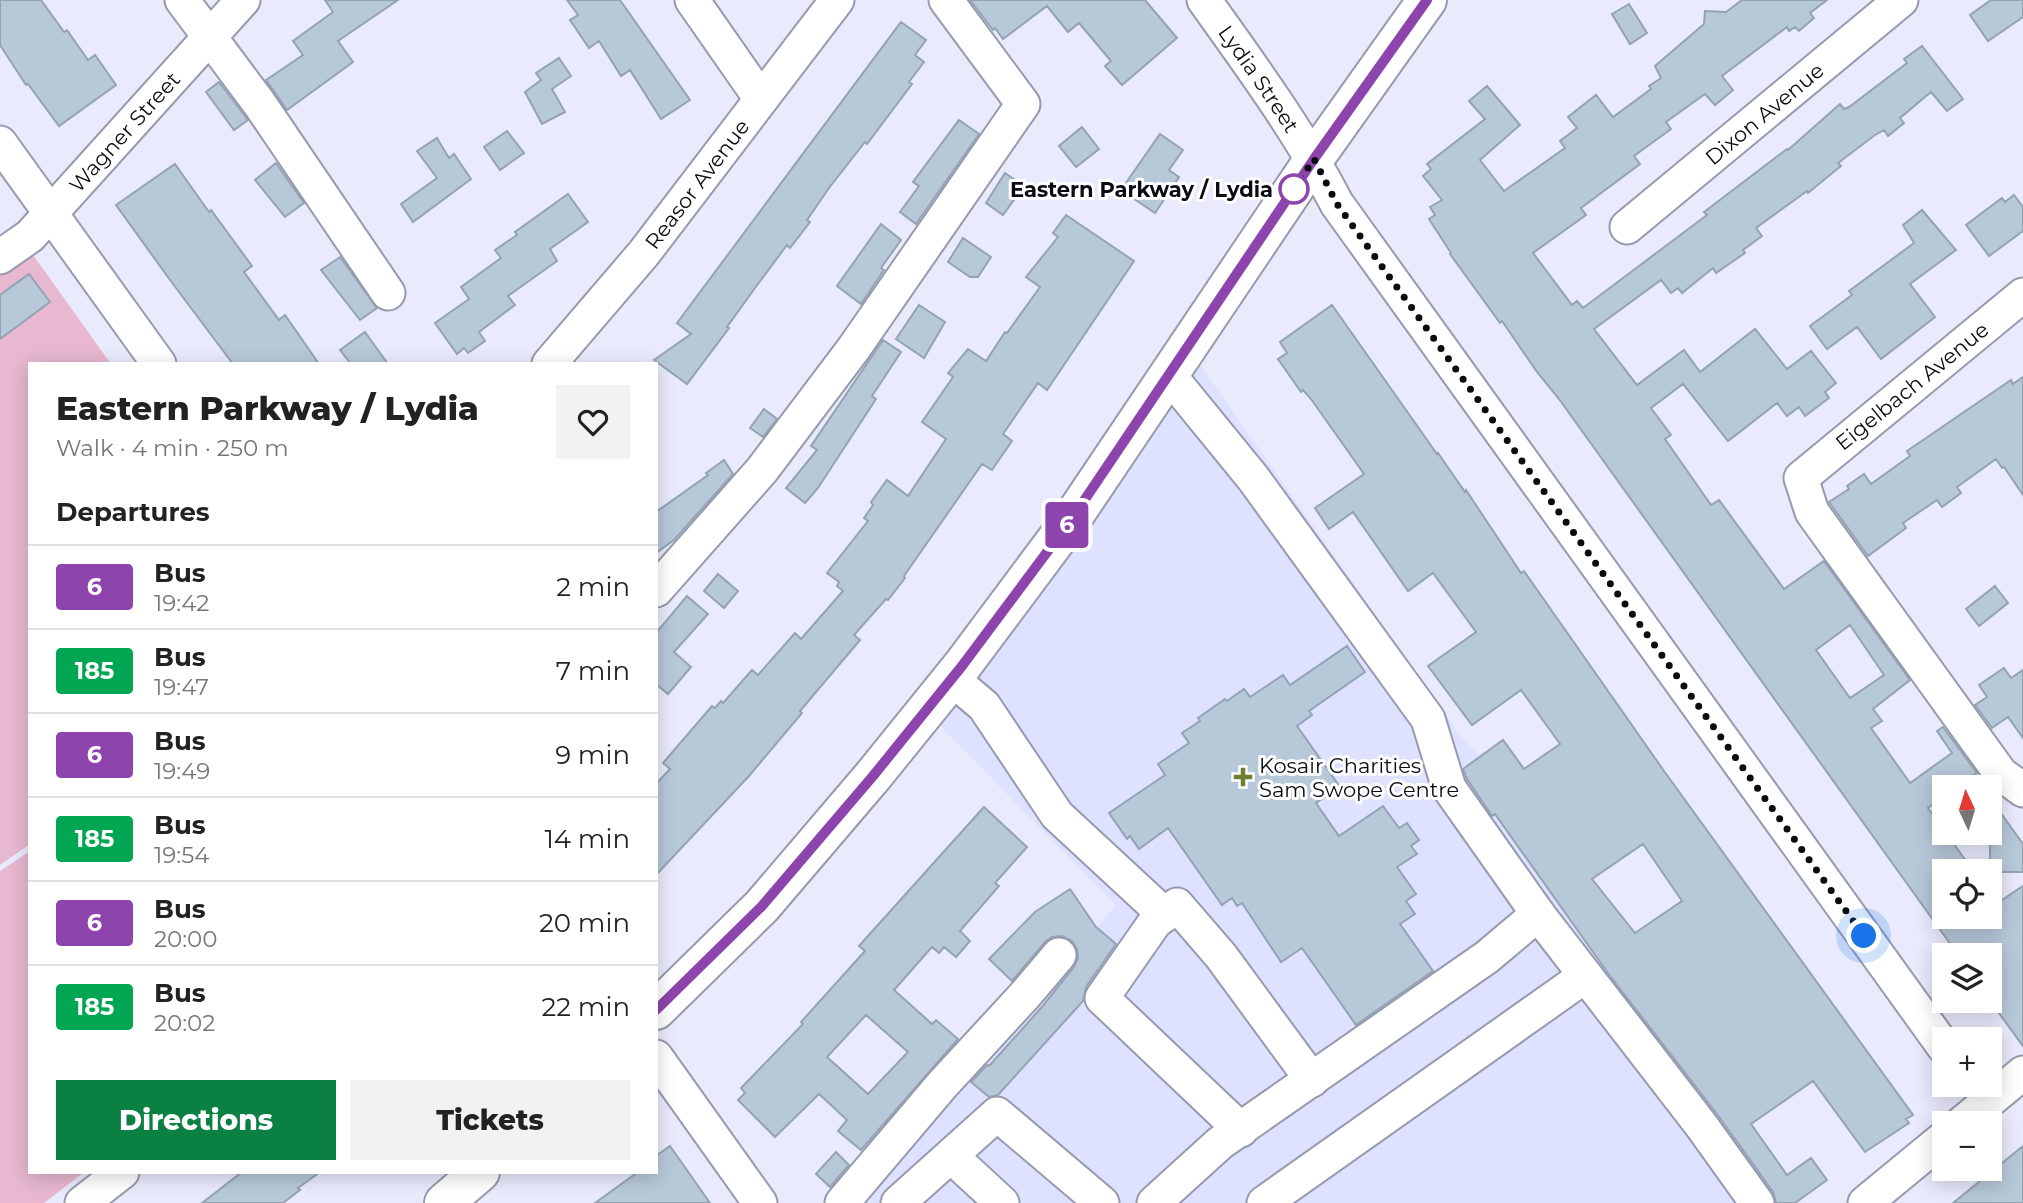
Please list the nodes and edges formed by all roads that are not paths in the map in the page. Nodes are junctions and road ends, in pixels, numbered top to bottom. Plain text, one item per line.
1 (183, 0) edge
2 (243, 0) edge
3 (692, 0) edge
4 (837, 0) edge
5 (946, 0) edge
6 (1204, 0) edge
7 (1427, 0) edge
8 (1901, 0) edge
9 (210, 37) junction
10 (761, 99) junction
11 (0, 143) edge
12 (1314, 159) junction
13 (50, 212) junction
14 (1627, 227) dead end
15 (0, 257) edge
16 (388, 293) dead end
17 (2023, 295) edge
18 (158, 362) edge
19 (551, 362) edge
20 (1169, 375) junction
21 (658, 588) edge
22 (952, 679) junction
23 (2022, 791) edge
24 (1169, 911) junction
25 (1538, 914) junction
26 (1059, 955) dead end
27 (1585, 976) junction
28 (658, 1008) edge
29 (1932, 1030) edge
30 (658, 1060) edge
31 (2023, 1073) edge
32 (1312, 1080) junction
33 (1973, 1104) edge
34 (1241, 1130) junction
35 (1932, 1148) edge
36 (951, 1156) junction
37 (119, 1174) edge
38 (478, 1174) edge
39 (1174, 1197) edge
40 (82, 1203) edge
41 (444, 1203) edge
42 (760, 1203) edge
43 (842, 1203) edge
44 (898, 1203) edge
45 (1002, 1203) edge
46 (1102, 1203) edge
47 (1264, 1203) edge
48 (1757, 1203) edge
49 (1865, 1203) edge

1 - 9 street
2 - 9 street, Wagner Street
3 - 10 street
4 - 10 street, Reasor Avenue
5 - 21 street
6 - 12 street, Lydia Street
7 - 12 main road
8 - 14 street, Dixon Avenue
9 - 13 street, Wagner Street
9 - 16 street
10 - 19 street, Reasor Avenue
11 - 13 street
12 - 20 main road
12 - 29 street, Lydia Street
13 - 15 street, Wagner Street
13 - 18 street
17 - 23 street, Eigelbach Avenue
20 - 22 main road
20 - 25 street
22 - 24 street
22 - 28 main road
24 - 32 street
24 - 34 street
25 - 27 street
25 - 32 street
26 - 43 street
27 - 47 street
27 - 48 street
30 - 42 street
31 - 33 street
32 - 34 street
34 - 39 street
35 - 49 street
36 - 44 street
36 - 45 street
36 - 46 street
37 - 40 street
38 - 41 main road

